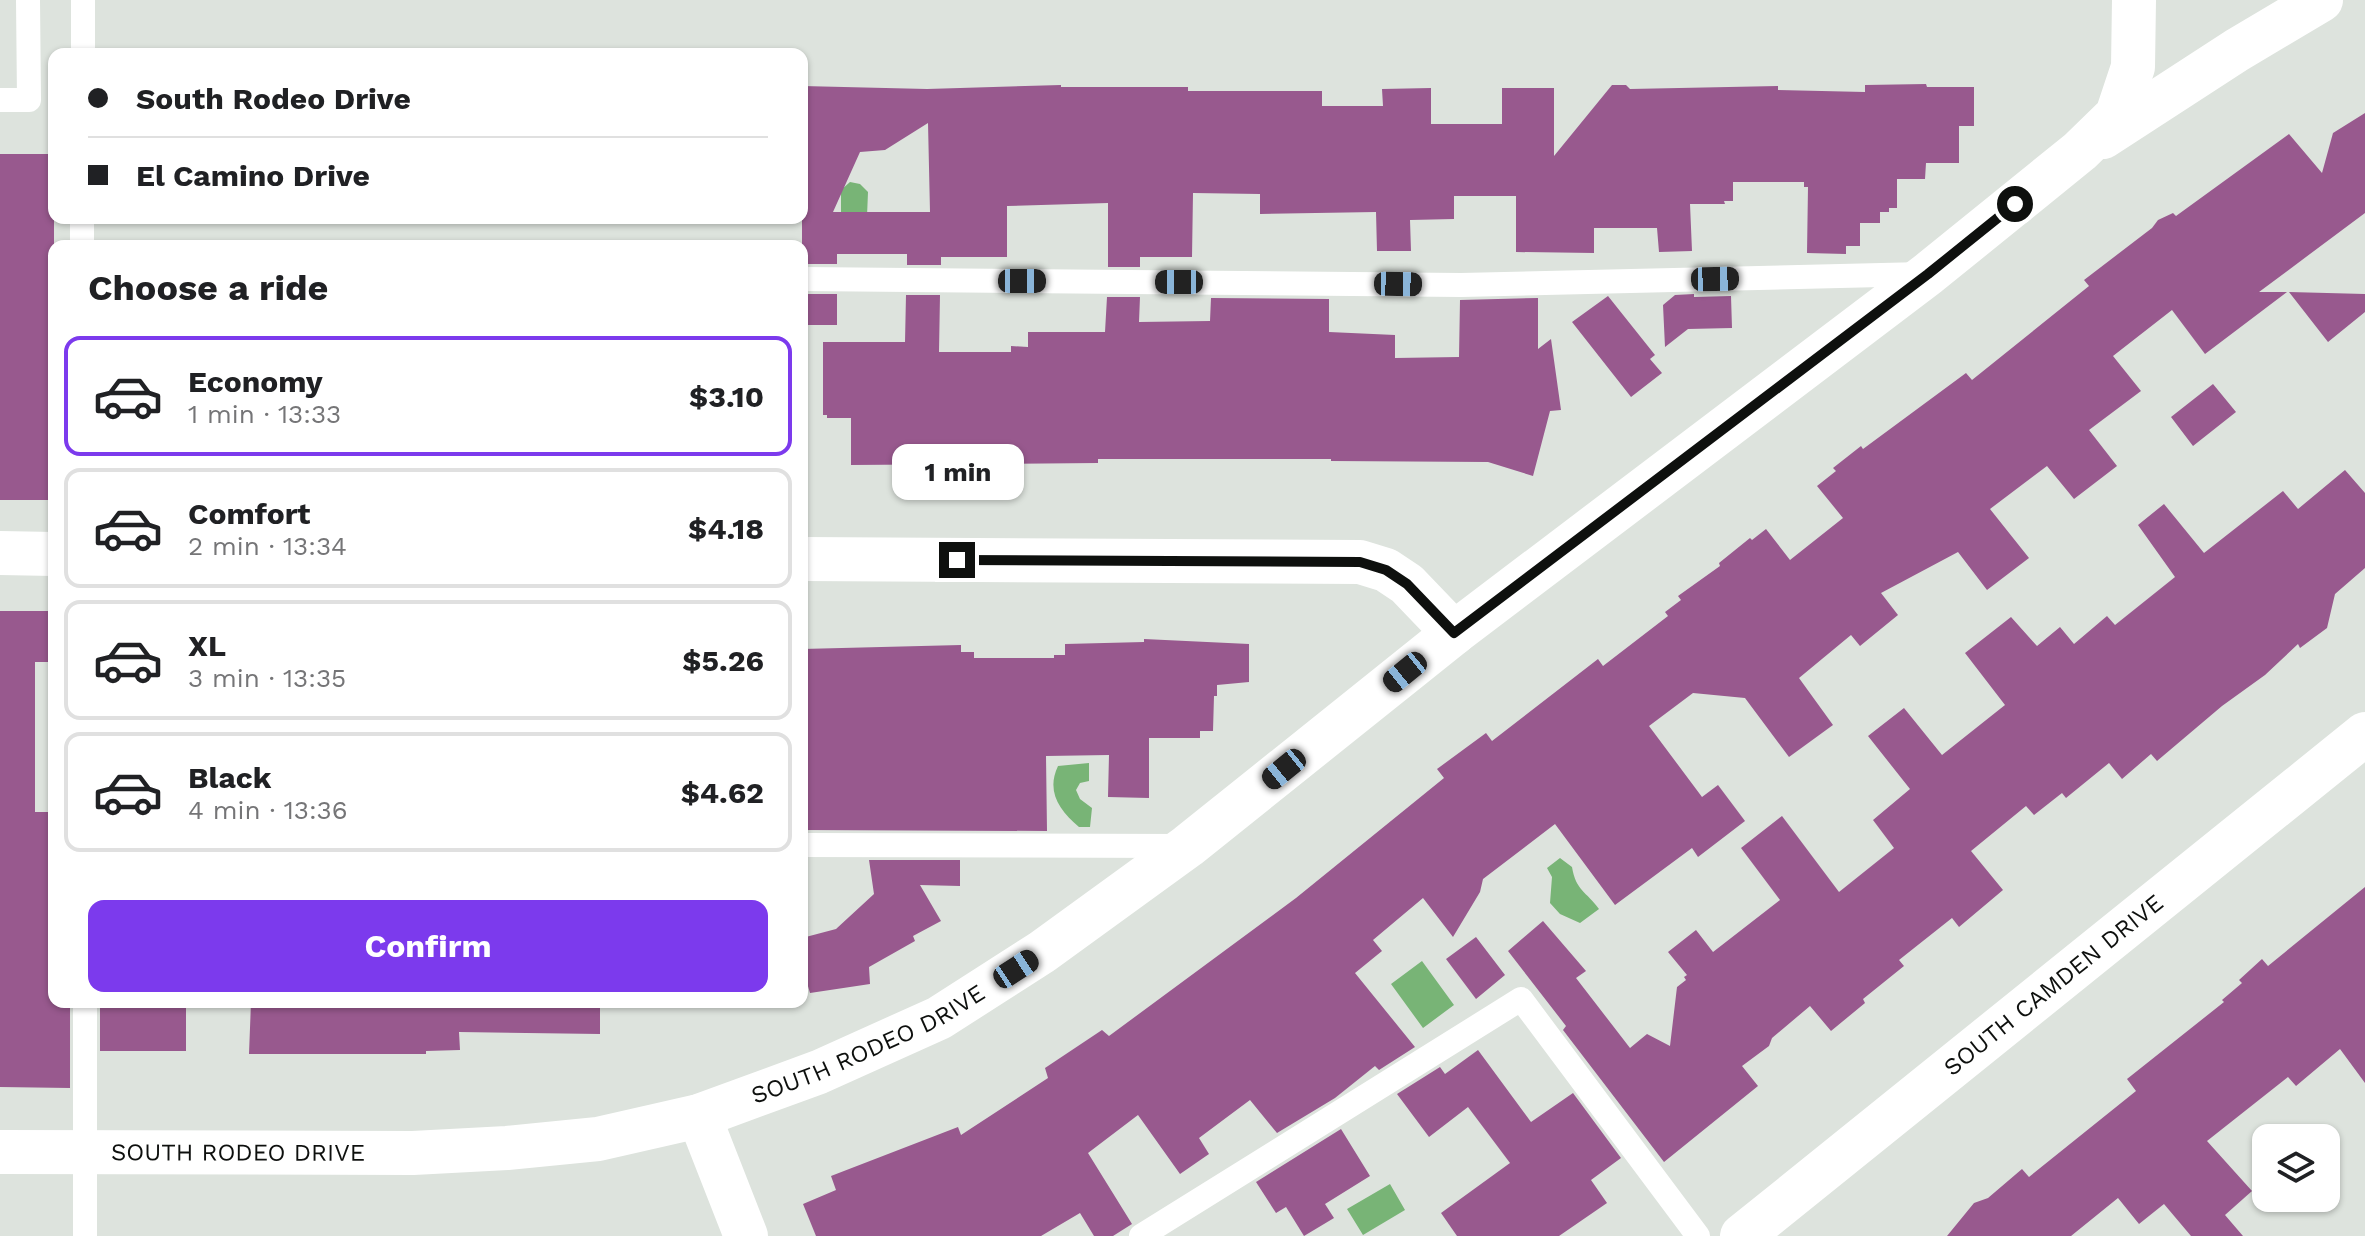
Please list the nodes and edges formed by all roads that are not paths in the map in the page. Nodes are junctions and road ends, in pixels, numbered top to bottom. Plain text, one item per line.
1 (28, 0) edge
2 (83, 0) edge
3 (2134, 0) edge
4 (2321, 0) edge
5 (83, 48) edge
6 (0, 100) edge
7 (2080, 151) junction
8 (1928, 274) junction
9 (808, 279) edge
10 (0, 553) edge
11 (48, 554) edge
12 (808, 559) edge
13 (1454, 633) junction
14 (2365, 734) edge
15 (808, 845) edge
16 (1188, 846) junction
17 (85, 1008) edge
18 (699, 1116) junction
19 (0, 1152) edge
20 (85, 1153) junction
21 (85, 1236) edge
22 (746, 1236) edge
23 (1141, 1236) edge
24 (1698, 1236) edge
25 (1742, 1236) edge

1 - 6 lane
2 - 5 lane
3 - 7 street, SOUTH RODEO DRIVE
4 - 7 street, SOUTH RODEO DRIVE
7 - 8 street, SOUTH RODEO DRIVE
8 - 9 lane
8 - 13 street, SOUTH RODEO DRIVE
10 - 11 street
12 - 13 street
13 - 16 street, SOUTH RODEO DRIVE
14 - 25 street, SOUTH CAMDEN DRIVE
15 - 16 lane
16 - 18 street, SOUTH RODEO DRIVE
17 - 20 lane
18 - 20 street, SOUTH RODEO DRIVE
18 - 22 street
19 - 20 street, SOUTH RODEO DRIVE
20 - 21 lane
23 - 24 lane

